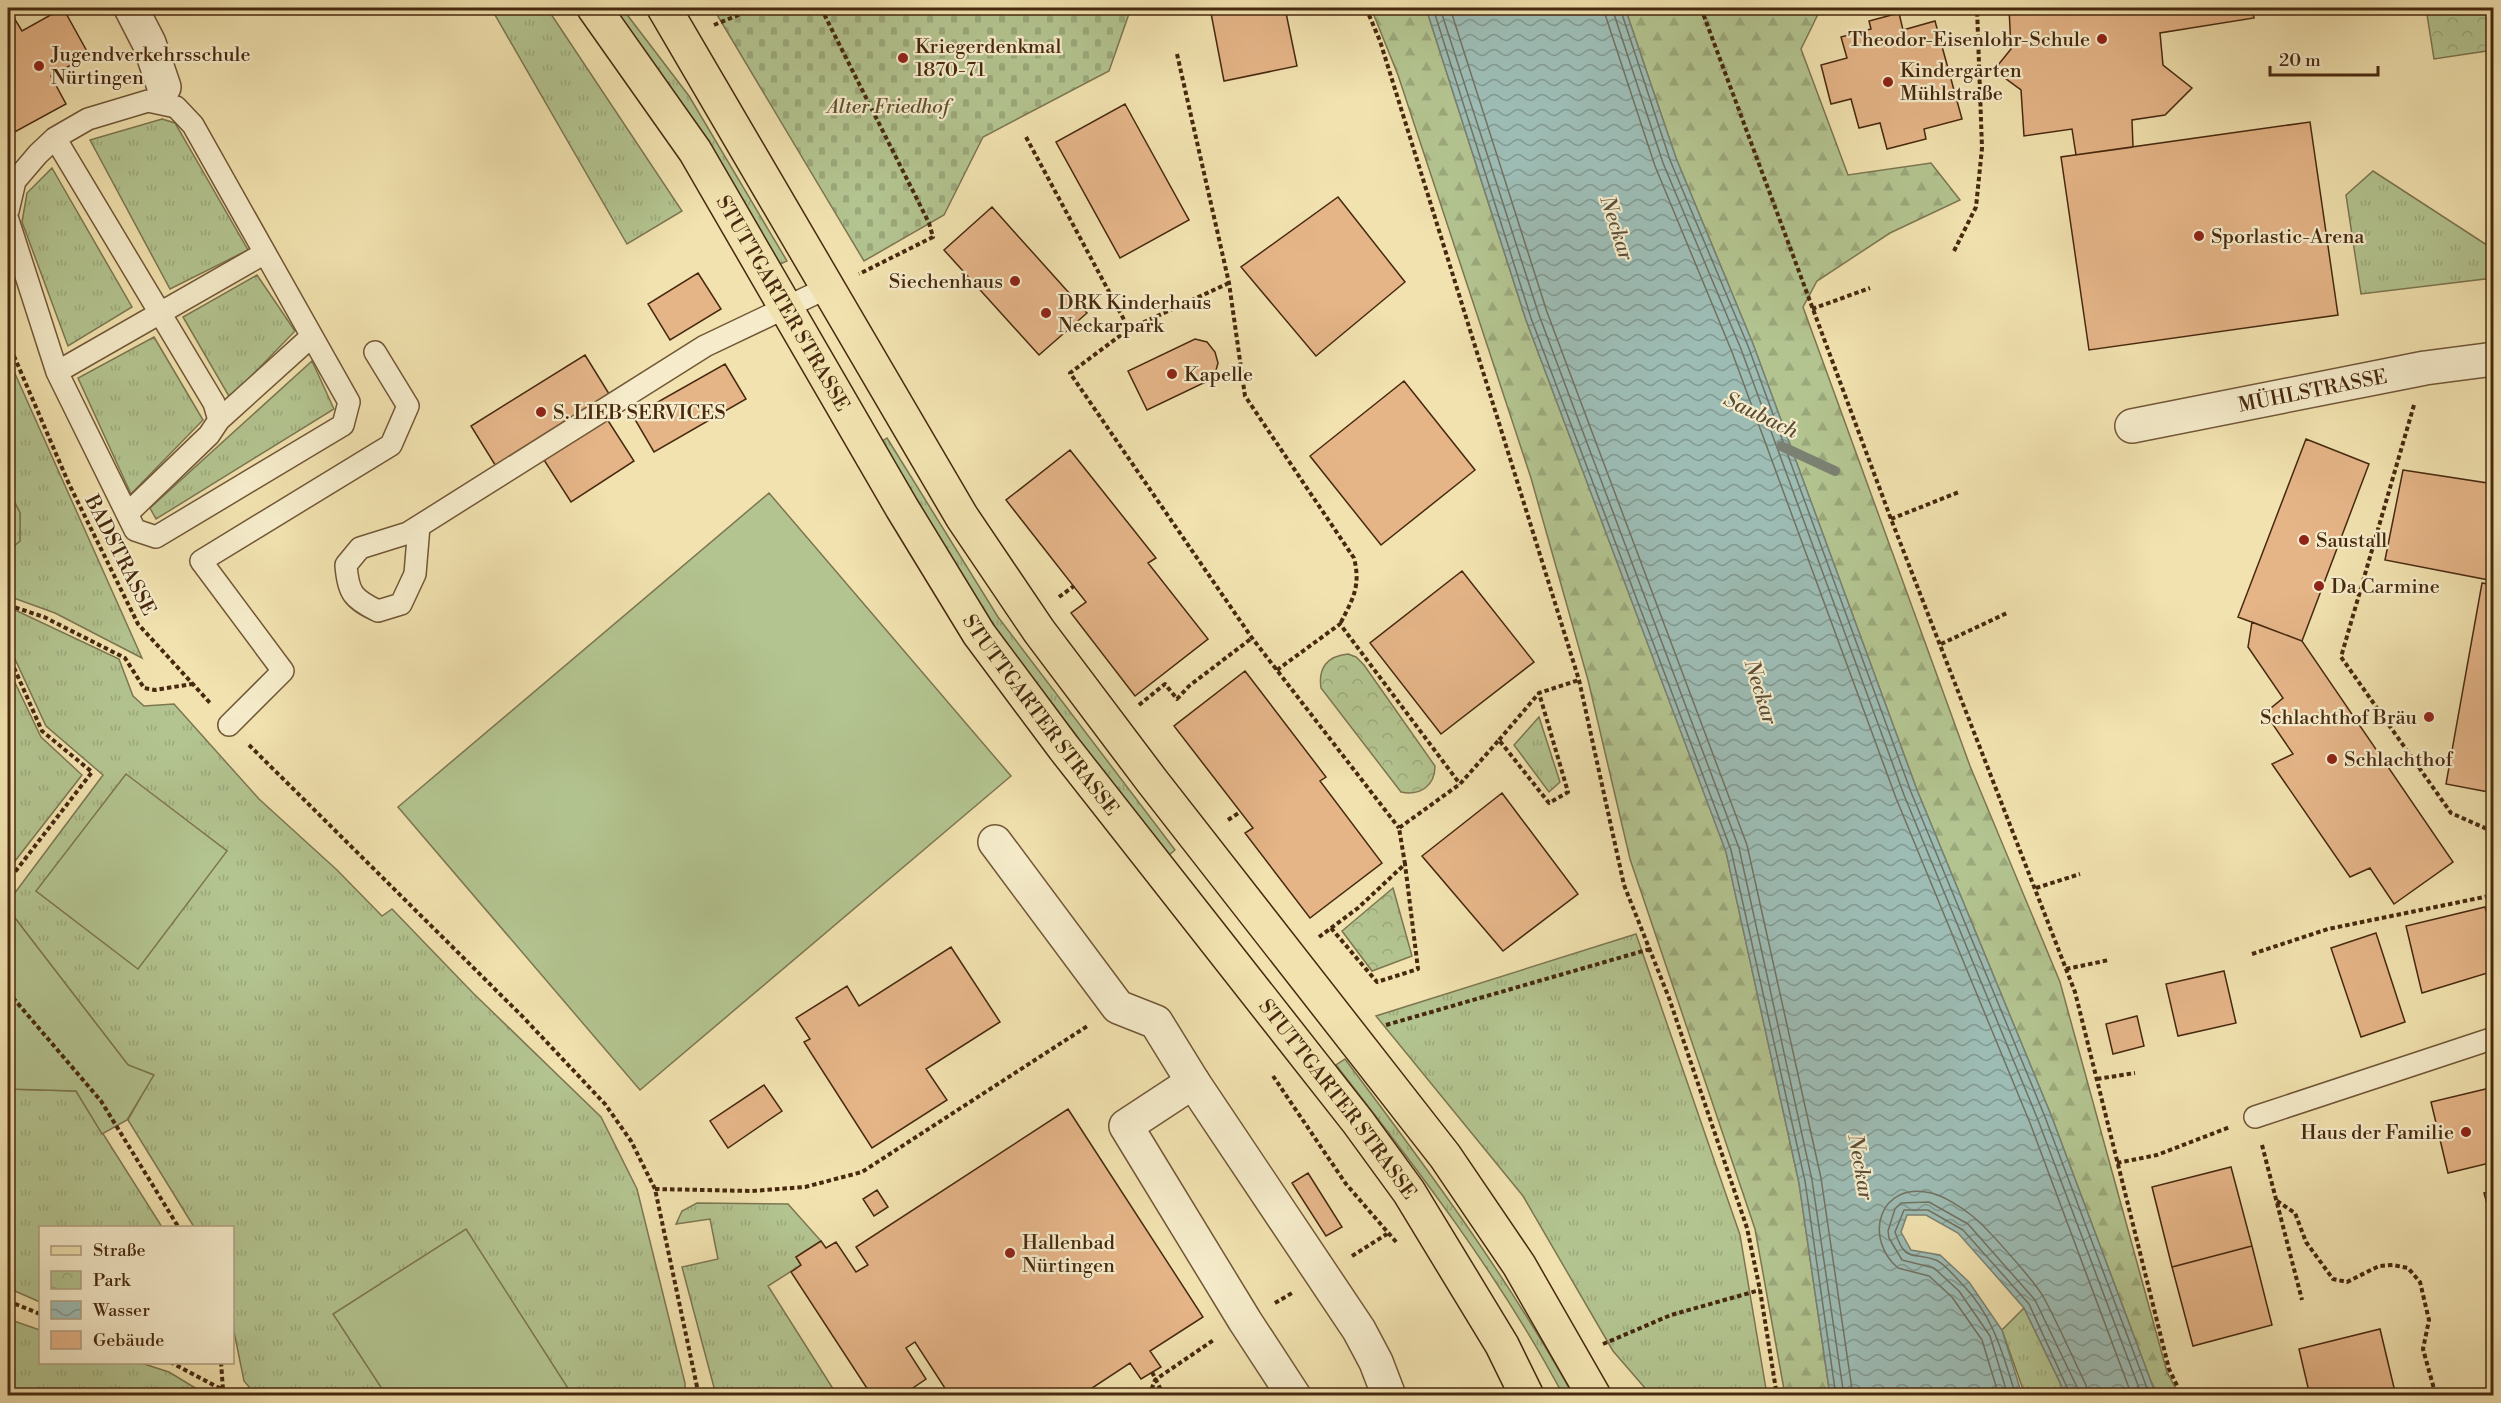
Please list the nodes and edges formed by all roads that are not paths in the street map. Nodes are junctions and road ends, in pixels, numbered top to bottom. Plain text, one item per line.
1 (131, 8) edge
2 (594, 8) edge
3 (664, 8) edge
4 (164, 96) junction
5 (55, 138) junction
6 (8, 211) edge
7 (8, 220) edge
8 (265, 253) junction
9 (839, 283) junction
10 (785, 309) junction
11 (161, 313) junction
12 (312, 336) junction
13 (375, 352) dead end
14 (2493, 359) edge
15 (57, 372) junction
16 (219, 420) junction
17 (2132, 426) dead end
18 (127, 514) junction
19 (419, 526) dead end
20 (229, 725) road end
21 (995, 842) dead end
22 (2493, 1038) edge
23 (1192, 1082) junction
24 (2255, 1117) road end
25 (1294, 1395) edge
26 (1389, 1395) edge
27 (1527, 1395) edge
28 (1594, 1395) edge

1 - 4 street
2 - 10 main road, STUTTGARTER STRASSE
3 - 9 main road
4 - 5 lane
4 - 8 lane
5 - 6 lane
5 - 11 lane
7 - 15 lane
8 - 11 lane
8 - 12 lane
9 - 10 lane
9 - 28 main road
10 - 19 lane
10 - 27 main road, STUTTGARTER STRASSE
11 - 15 lane
11 - 16 lane
12 - 16 lane
12 - 18 lane
13 - 20 lane
14 - 17 street, MÜHLSTRASSE
15 - 18 lane
16 - 18 lane
21 - 23 street
22 - 24 lane
23 - 25 street
23 - 26 street

